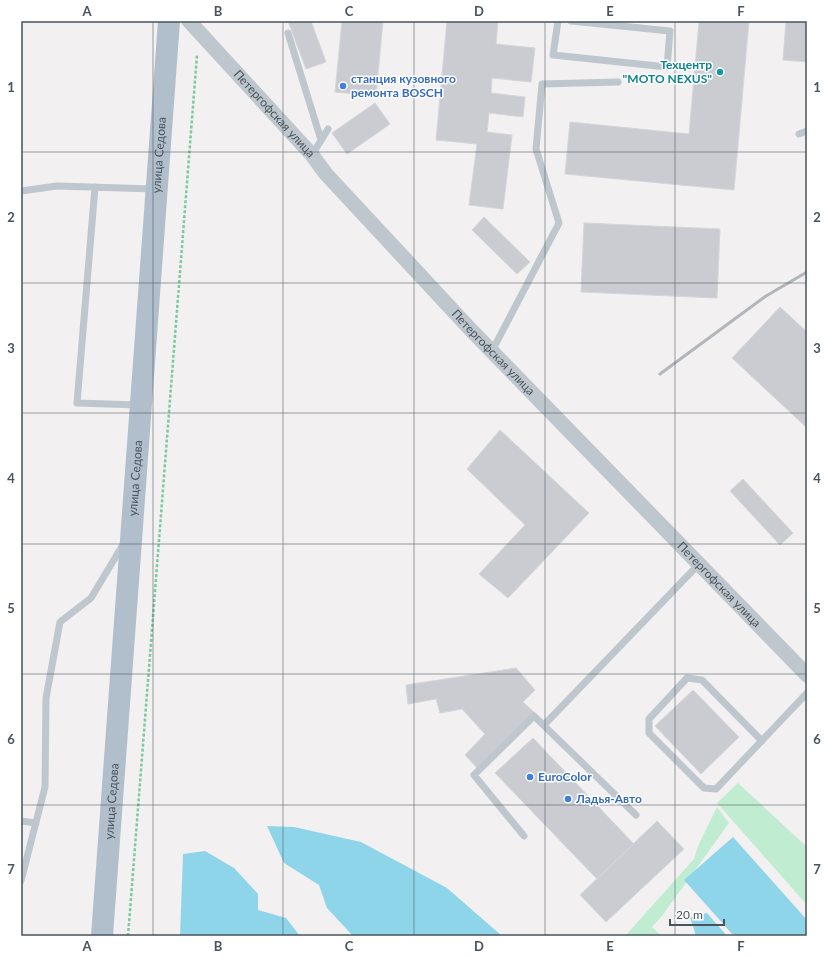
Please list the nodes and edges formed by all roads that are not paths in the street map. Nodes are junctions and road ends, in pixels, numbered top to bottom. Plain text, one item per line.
1 (169, 21) edge
2 (189, 21) edge
3 (558, 21) edge
4 (571, 21) edge
5 (288, 33) dead end
6 (618, 82) dead end
7 (328, 130) dead end
8 (807, 131) edge
9 (799, 134) dead end
10 (321, 140) junction
11 (312, 155) junction
12 (95, 187) junction
13 (156, 189) junction
14 (21, 191) edge
15 (492, 351) junction
16 (140, 405) junction
17 (131, 531) junction
18 (699, 564) junction
19 (807, 675) edge
20 (807, 693) edge
21 (544, 724) junction
22 (762, 741) dead end
23 (636, 815) dead end
24 (21, 821) edge
25 (36, 823) junction
26 (524, 836) dead end
27 (21, 881) edge
28 (102, 936) edge

1 - 13 main road, улица Седова
2 - 11 street, Петергофская улица
3 - 4 lane
5 - 10 lane
6 - 15 lane
7 - 10 lane
8 - 9 lane
10 - 11 lane
11 - 15 street, Петергофская улица
12 - 13 lane
12 - 14 lane
12 - 16 lane
13 - 16 main road, улица Седова
15 - 18 street, Петергофская улица
16 - 17 main road, улица Седова
17 - 25 lane
17 - 28 main road, улица Седова
18 - 19 street, Петергофская улица
18 - 21 lane
20 - 22 lane
21 - 23 lane
21 - 26 lane
24 - 25 lane
25 - 27 lane

